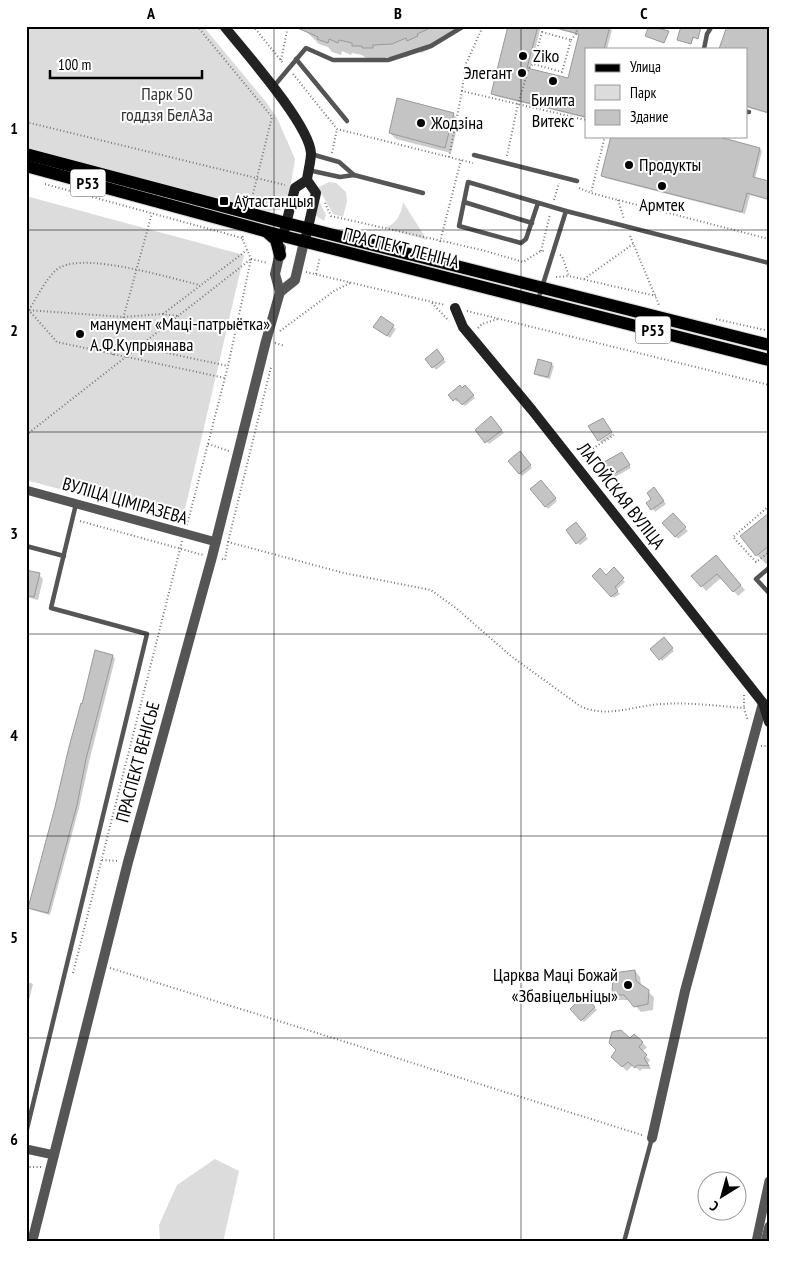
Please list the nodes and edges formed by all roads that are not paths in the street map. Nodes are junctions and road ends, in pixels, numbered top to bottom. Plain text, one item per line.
1 (224, 26) edge
2 (464, 26) edge
3 (712, 26) edge
4 (704, 48) edge
5 (296, 59) junction
6 (272, 87) junction
7 (347, 121) dead end
8 (26, 154) edge
9 (311, 154) junction
10 (474, 155) dead end
11 (26, 166) edge
12 (308, 175) junction
13 (354, 175) junction
14 (578, 181) dead end
15 (423, 193) dead end
16 (464, 202) junction
17 (538, 203) junction
18 (566, 211) junction
19 (286, 223) junction
20 (532, 223) junction
21 (308, 228) junction
22 (267, 232) junction
23 (283, 236) junction
24 (304, 242) junction
25 (278, 260) junction
26 (769, 263) edge
27 (542, 287) junction
28 (280, 292) junction
29 (538, 301) junction
30 (455, 308) road end
31 (769, 345) edge
32 (769, 360) edge
33 (26, 490) edge
34 (76, 504) junction
35 (216, 542) junction
36 (26, 546) edge
37 (64, 556) junction
38 (769, 568) edge
39 (769, 594) edge
40 (766, 704) edge
41 (769, 722) edge
42 (26, 1133) edge
43 (652, 1138) joint
44 (26, 1149) edge
45 (54, 1155) junction
46 (769, 1181) edge
47 (769, 1226) edge
48 (32, 1242) edge
49 (624, 1242) edge
50 (756, 1242) edge
51 (765, 1242) edge

1 - 6 main road
2 - 5 lane
3 - 4 lane
5 - 6 lane
5 - 7 lane
6 - 9 main road
8 - 19 main road, ПРАСПЕКТ ЛЕНІНА / Р53
9 - 12 main road
9 - 13 lane
10 - 14 lane
11 - 22 main road, ПРАСПЕКТ ЛЕНІНА / Р53
12 - 13 lane
12 - 19 main road
12 - 21 main road
13 - 15 lane
16 - 17 lane
16 - 20 lane
16 - 20 lane
17 - 18 lane
17 - 20 lane
18 - 26 lane
18 - 27 lane
19 - 21 main road, ПРАСПЕКТ ЛЕНІНА / Р53
19 - 23 main road
21 - 24 main road
21 - 27 main road, ПРАСПЕКТ ЛЕНІНА / Р53
22 - 23 main road, ПРАСПЕКТ ЛЕНІНА / Р53
22 - 25 main road
23 - 24 main road, ПРАСПЕКТ ЛЕНІНА / Р53
23 - 25 street, ПРАСПЕКТ ВЕНІСЬЕ
24 - 28 street, ПРАСПЕКТ ВЕНІСЬЕ
24 - 29 main road, ПРАСПЕКТ ЛЕНІНА / Р53
25 - 28 street, ПРАСПЕКТ ВЕНІСЬЕ
27 - 29 lane
27 - 31 main road, ПРАСПЕКТ ЛЕНІНА / Р53
28 - 35 street, ПРАСПЕКТ ВЕНІСЬЕ
29 - 32 main road, ПРАСПЕКТ ЛЕНІНА / Р53
30 - 40 main road, ЛАГОЙСКАЯ ВУЛІЦА
33 - 34 street, ВУЛІЦА ЦІМІРАЗЕВА
34 - 35 street, ВУЛІЦА ЦІМІРАЗЕВА
34 - 37 lane
35 - 45 street, ПРАСПЕКТ ВЕНІСЬЕ
36 - 37 lane
37 - 42 lane
38 - 39 lane
40 - 41 main road, ЛАГОЙСКАЯ ВУЛІЦА
40 - 43 street
43 - 49 lane
44 - 45 street
45 - 48 street, ПРАСПЕКТ ВЕНІСЬЕ
46 - 50 street
47 - 51 street

